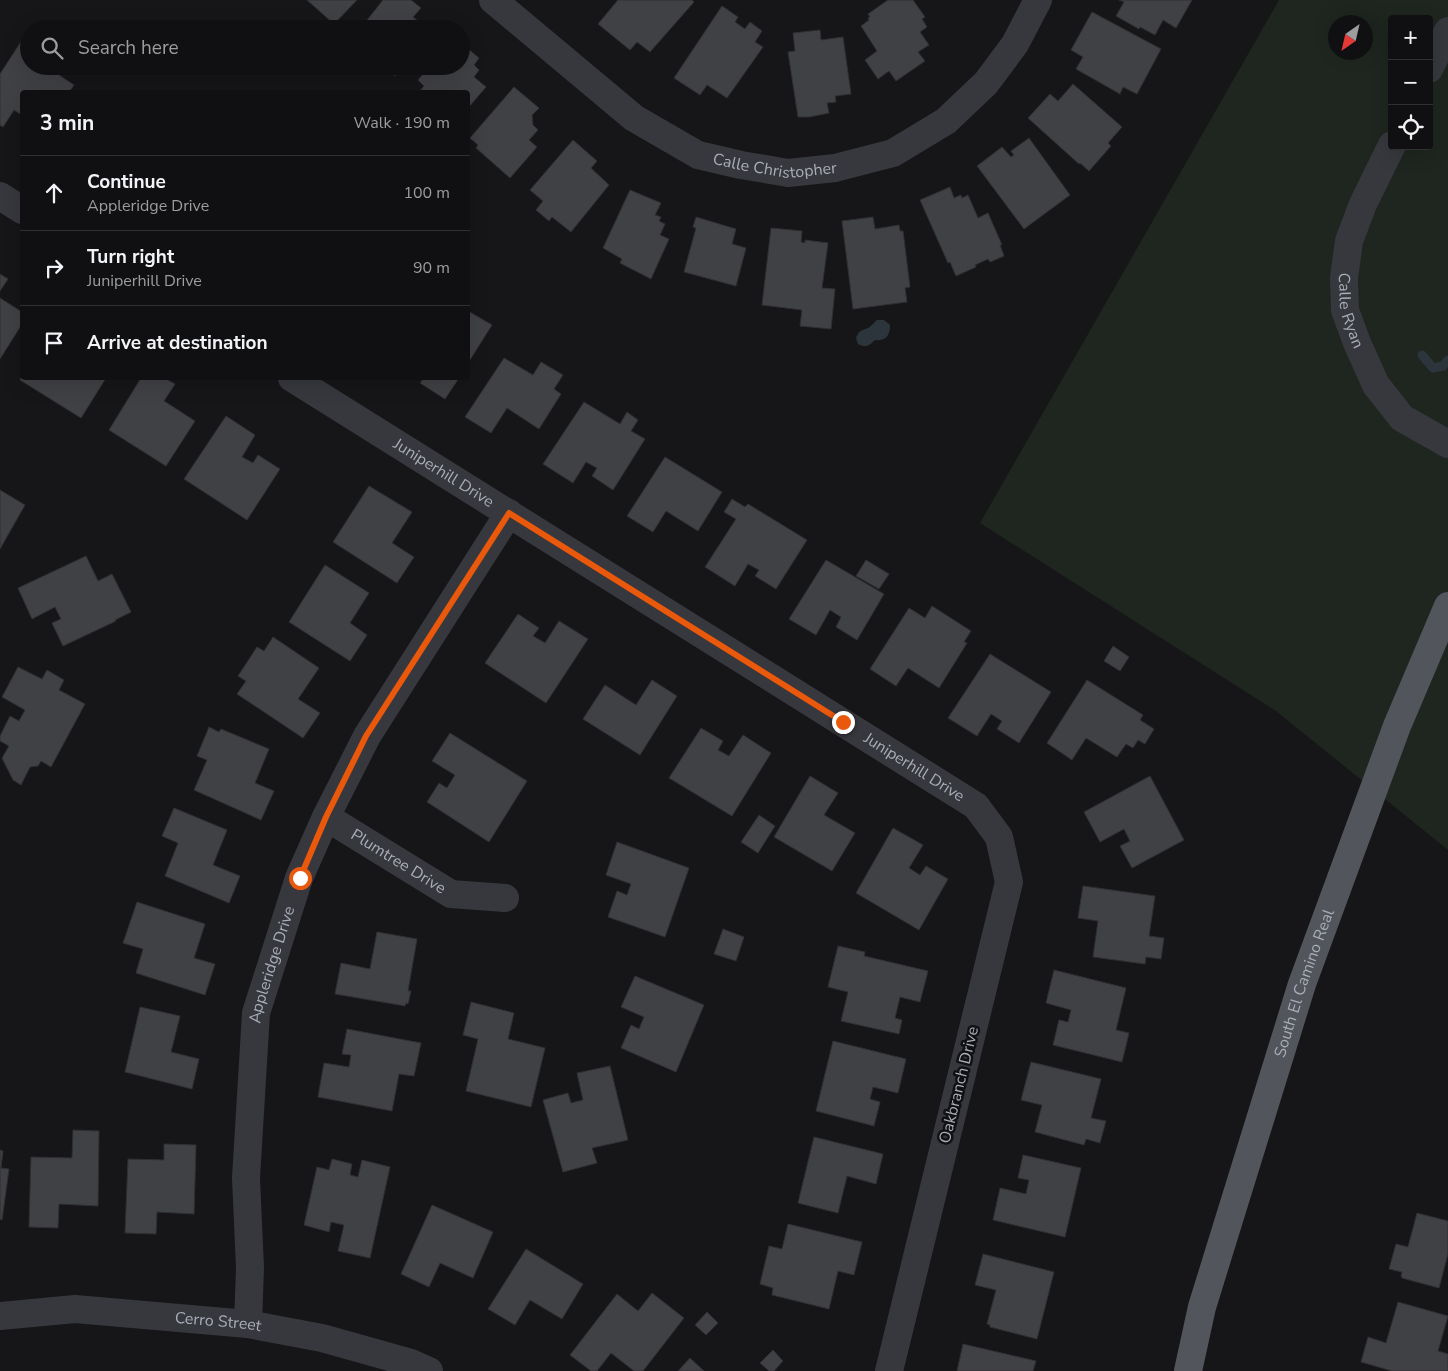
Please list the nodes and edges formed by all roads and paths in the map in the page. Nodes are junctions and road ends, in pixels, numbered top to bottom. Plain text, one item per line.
1 (493, 0) edge
2 (1038, 0) edge
3 (1448, 31) edge
4 (1433, 61) edge
5 (1390, 150) edge
6 (0, 196) edge
7 (20, 209) edge
8 (295, 380) edge
9 (1448, 444) edge
10 (509, 513) junction
11 (1448, 606) edge
12 (976, 806) joint
13 (326, 817) junction
14 (505, 898) dead end
15 (0, 1316) edge
16 (248, 1324) junction
17 (429, 1371) edge
18 (889, 1371) edge
19 (1188, 1371) edge

1 - 2 street, Calle Christopher
3 - 4 street
5 - 9 street, Calle Ryan
6 - 7 street
8 - 10 street, Juniperhill Drive
10 - 12 street, Juniperhill Drive
10 - 13 street, Appleridge Drive
11 - 19 main road, South El Camino Real
12 - 18 street, Oakbranch Drive
13 - 14 street, Plumtree Drive
13 - 16 street, Appleridge Drive
15 - 16 street, Cerro Street
16 - 17 street, Cerro Street

